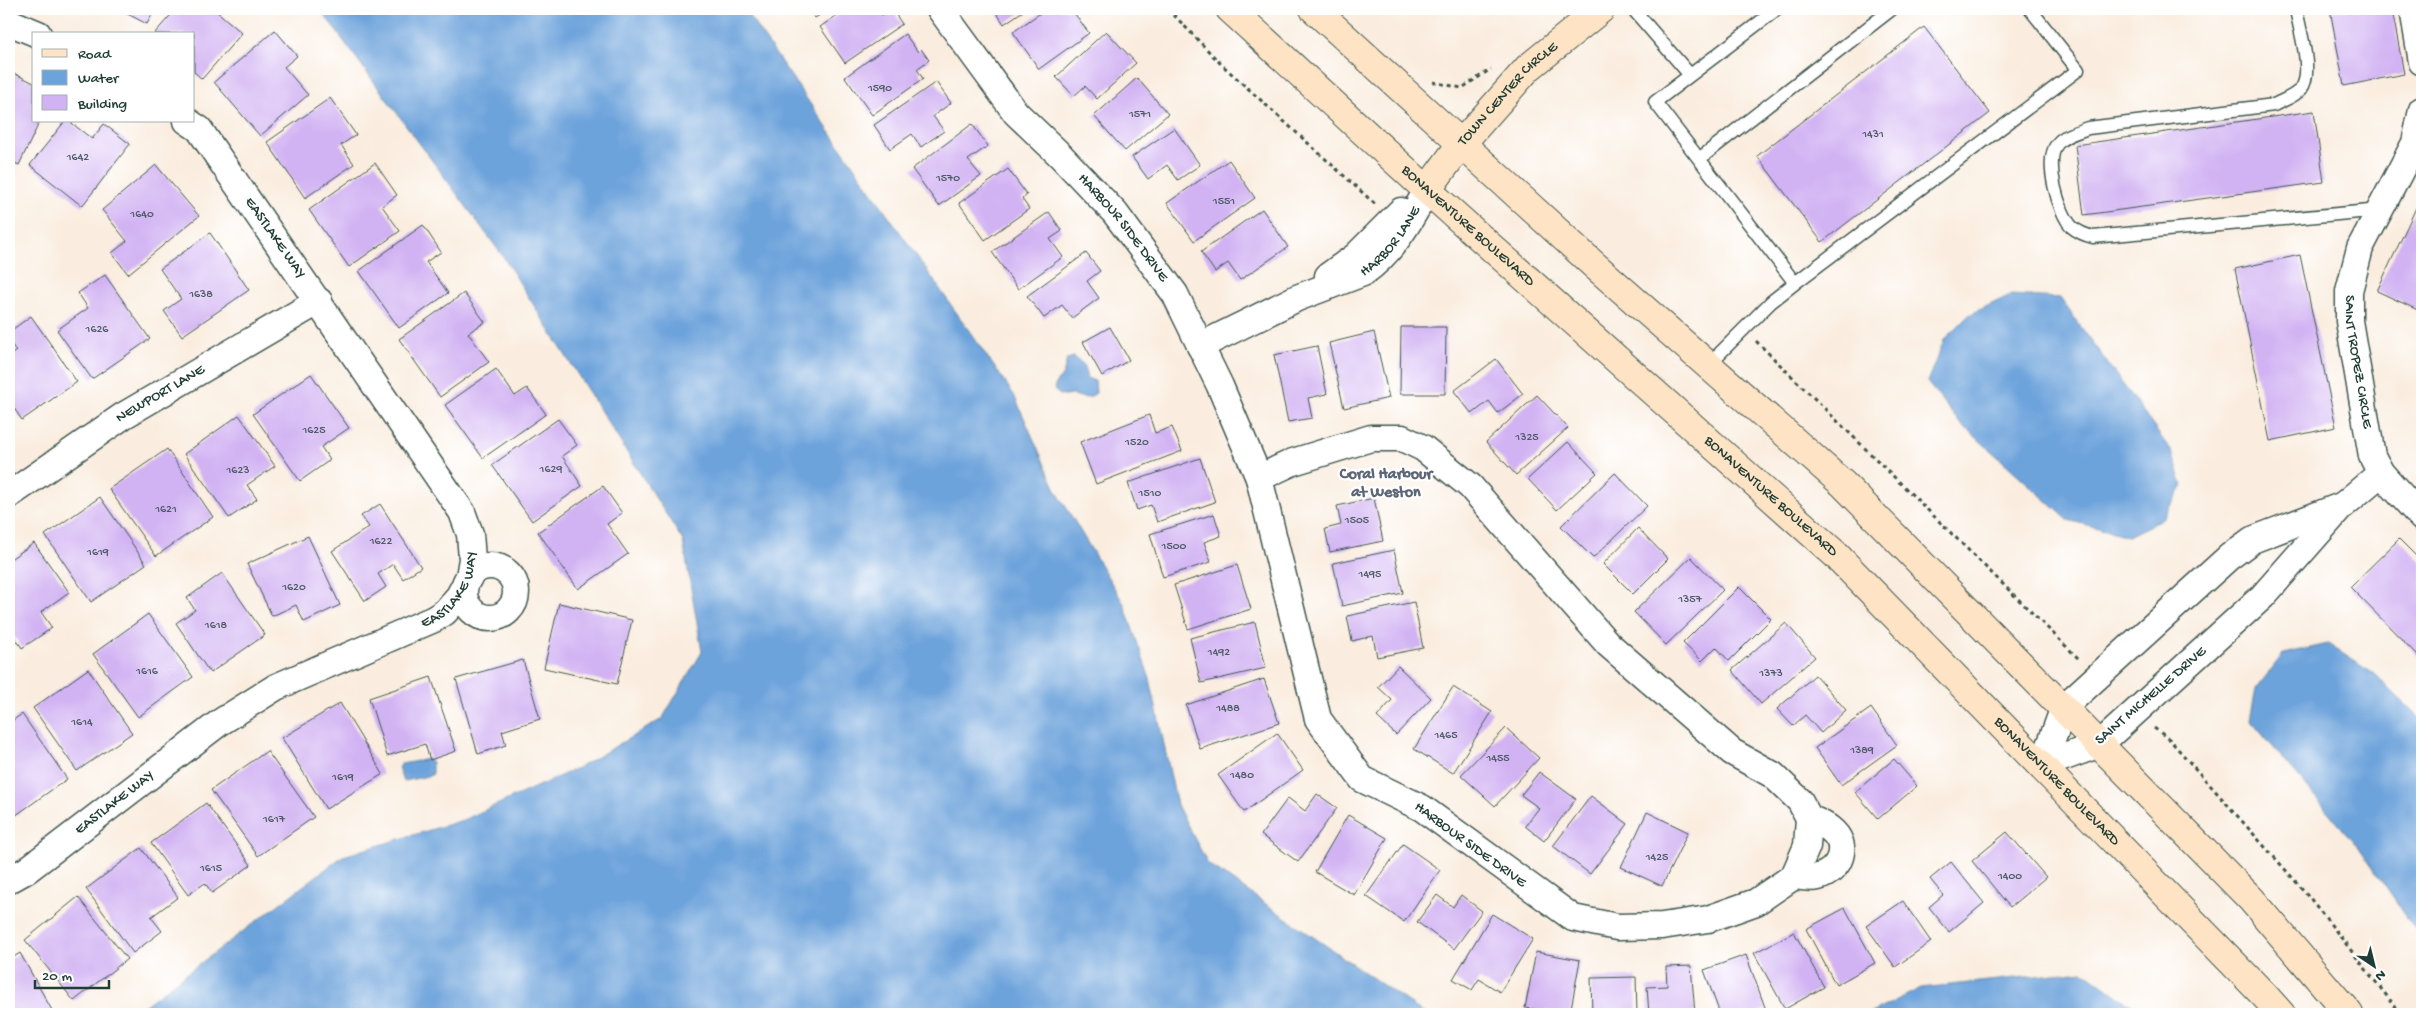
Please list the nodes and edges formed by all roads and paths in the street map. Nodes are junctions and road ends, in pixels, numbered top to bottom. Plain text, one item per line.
1 (940, 9) edge
2 (1168, 9) edge
3 (1230, 9) edge
4 (1314, 9) edge
5 (1602, 9) edge
6 (1632, 9) edge
7 (1777, 9) edge
8 (1892, 9) edge
9 (2030, 9) edge
10 (2296, 9) edge
11 (2414, 9) edge
12 (9, 22) edge
13 (33, 32) edge
14 (2422, 62) edge
15 (1690, 75) junction
16 (2422, 110) edge
17 (188, 122) edge
18 (1461, 144) junction
19 (1699, 159) junction
20 (1427, 190) junction
21 (2380, 210) junction
22 (1391, 219) junction
23 (1351, 270) junction
24 (1795, 283) junction
25 (319, 301) junction
26 (1200, 346) junction
27 (1708, 365) junction
28 (2381, 473) junction
29 (1258, 478) junction
30 (9, 495) edge
31 (2342, 506) junction
32 (2422, 518) edge
33 (2064, 707) junction
34 (2100, 744) junction
35 (2043, 765) junction
36 (1809, 818) junction
37 (1794, 876) junction
38 (9, 880) edge
39 (2281, 1014) edge
40 (2349, 1014) edge

1 - 26 street, HARBOUR SIDE DRIVE
2 - 22 path
3 - 20 main road, BONAVENTURE BOULEVARD
4 - 18 main road
5 - 18 main road, TOWN CENTER CIRCLE
6 - 15 lane
7 - 15 lane
8 - 19 lane
9 - 24 lane
10 - 21 lane
11 - 14 street
12 - 13 street
15 - 19 lane
16 - 21 street, SAINT TROPEZ CIRCLE
17 - 25 street, EASTLAKE WAY
18 - 20 main road, TOWN CENTER CIRCLE
18 - 27 main road
19 - 24 lane
20 - 22 street, HARBOR LANE
20 - 23 street, HARBOR LANE
20 - 35 main road, BONAVENTURE BOULEVARD
21 - 28 street, SAINT TROPEZ CIRCLE
22 - 23 street, HARBOR LANE
23 - 26 street, HARBOR LANE
24 - 27 lane
25 - 30 street, NEWPORT LANE
25 - 38 street, EASTLAKE WAY
26 - 29 street, HARBOUR SIDE DRIVE
27 - 33 main road
28 - 31 street, SAINT MICHELLE DRIVE
28 - 32 street, SAINT TROPEZ CIRCLE
29 - 36 street
29 - 37 street, HARBOUR SIDE DRIVE
31 - 33 street, SAINT MICHELLE DRIVE
31 - 34 street, SAINT MICHELLE DRIVE
33 - 34 main road
33 - 35 street, SAINT MICHELLE DRIVE
34 - 35 street, SAINT MICHELLE DRIVE
34 - 40 main road
35 - 39 main road, BONAVENTURE BOULEVARD
36 - 37 street
36 - 37 street

